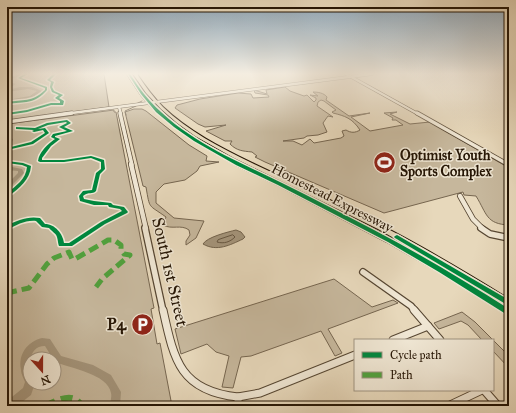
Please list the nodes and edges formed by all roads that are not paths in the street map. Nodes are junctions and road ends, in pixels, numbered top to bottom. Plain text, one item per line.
1 (142, 93) edge
2 (146, 93) edge
3 (215, 93) edge
4 (380, 93) edge
5 (151, 101) junction
6 (119, 107) junction
7 (7, 122) edge
8 (509, 165) edge
9 (460, 196) dead end
10 (509, 238) edge
11 (363, 272) dead end
12 (509, 303) edge
13 (509, 313) edge
14 (428, 326) junction
15 (396, 339) edge
16 (439, 339) edge
17 (354, 355) edge
18 (481, 391) edge
19 (484, 391) edge
20 (238, 397) junction
21 (238, 406) edge
22 (448, 406) edge
23 (498, 406) edge

1 - 5 highway
2 - 5 highway
3 - 5 street
4 - 8 street
5 - 6 street
5 - 12 highway, Homestead Expressway
5 - 13 highway, Homestead Expressway
6 - 7 street
6 - 20 street, South 1st Street
9 - 10 street
11 - 14 street
14 - 15 street
14 - 16 street
17 - 20 street, South 1st Street
18 - 22 street
19 - 23 street
20 - 21 street

